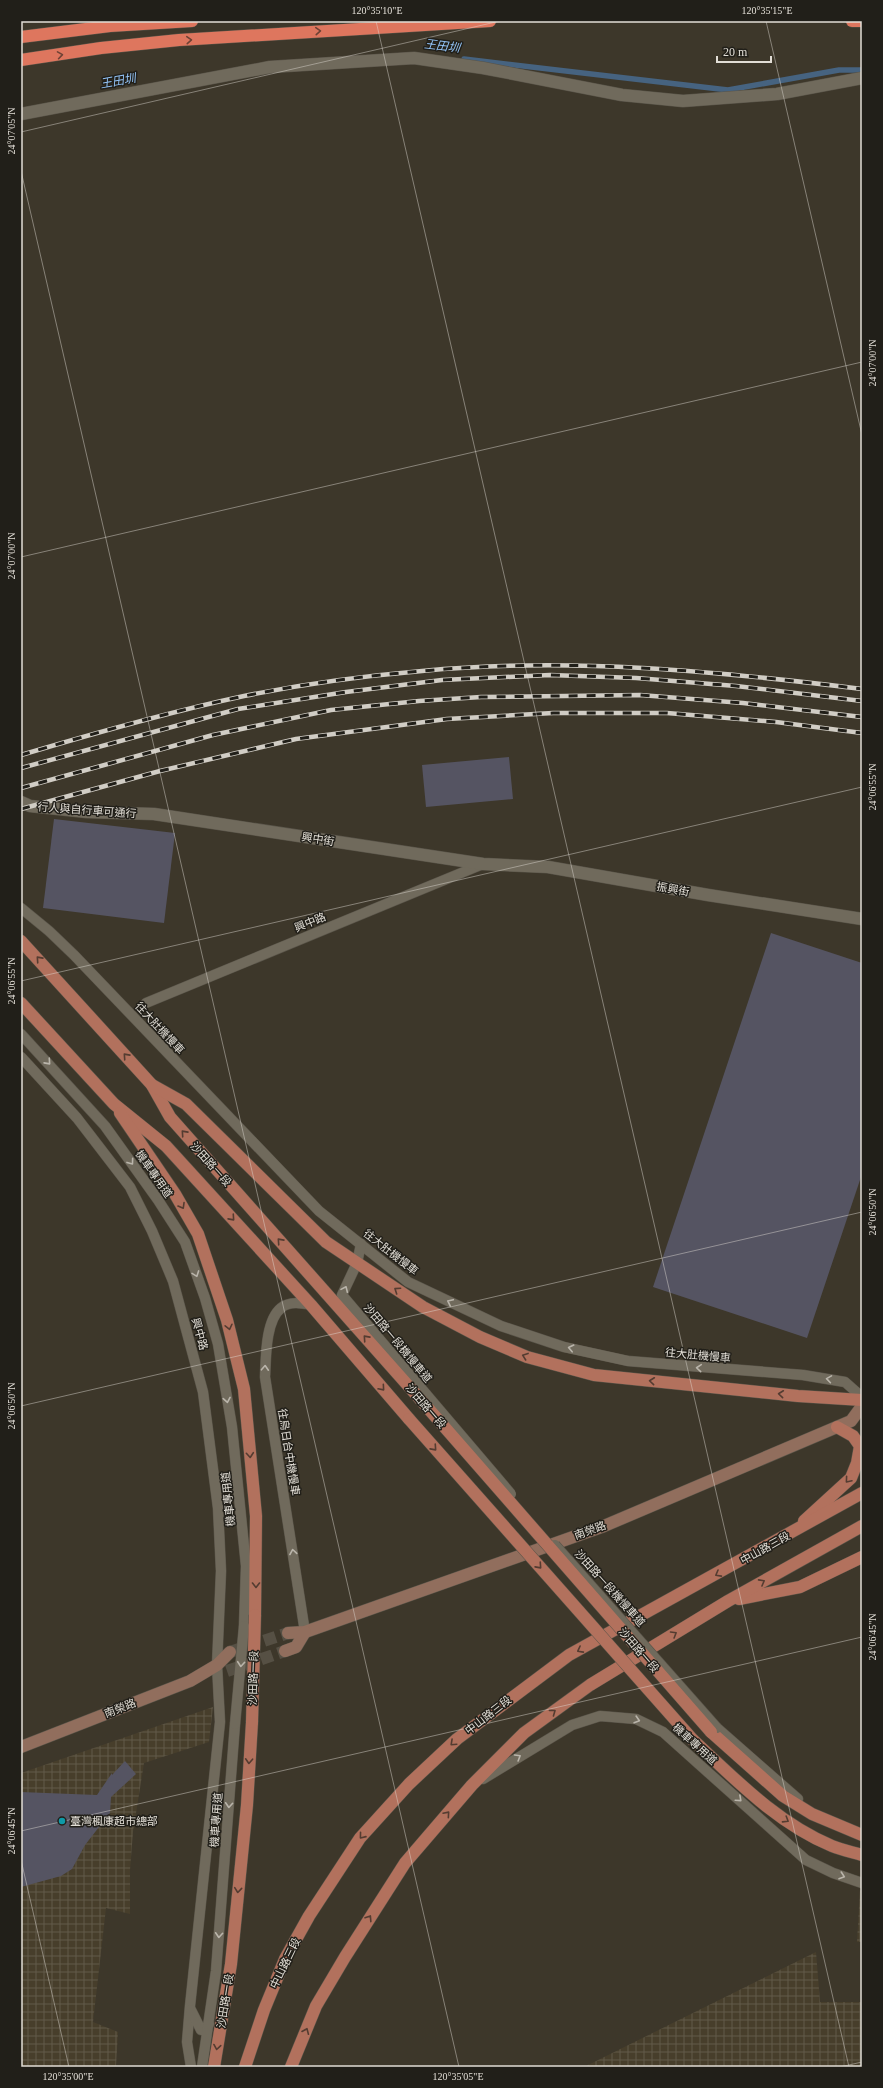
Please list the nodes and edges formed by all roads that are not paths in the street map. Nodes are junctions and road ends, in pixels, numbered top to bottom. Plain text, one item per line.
1 (192, 21) edge
2 (490, 21) edge
3 (852, 21) edge
4 (862, 21) edge
5 (21, 37) edge
6 (21, 60) edge
7 (862, 78) edge
8 (21, 114) edge
9 (21, 802) edge
10 (154, 814) joint
11 (483, 864) junction
12 (21, 908) edge
13 (862, 919) edge
14 (21, 941) edge
15 (21, 1003) edge
16 (146, 1003) dead end
17 (21, 1040) edge
18 (21, 1057) edge
19 (152, 1085) junction
20 (114, 1104) junction
21 (361, 1244) junction
22 (357, 1263) junction
23 (311, 1305) junction
24 (423, 1397) junction
25 (862, 1397) edge
26 (862, 1400) edge
27 (862, 1406) edge
28 (837, 1427) junction
29 (862, 1493) edge
30 (862, 1526) edge
31 (791, 1534) junction
32 (862, 1557) edge
33 (862, 1563) edge
34 (728, 1601) junction
35 (306, 1632) junction
36 (288, 1633) tunnel mouth
37 (285, 1651) tunnel mouth
38 (230, 1652) dead end
39 (222, 1668) junction
40 (714, 1730) junction
41 (21, 1747) edge
42 (472, 1785) junction
43 (862, 1830) edge
44 (862, 1835) edge
45 (862, 1855) edge
46 (862, 1883) edge
47 (190, 2006) junction
48 (209, 2024) junction
49 (191, 2067) edge
50 (202, 2067) edge
51 (214, 2067) edge
52 (245, 2067) edge
53 (291, 2067) edge

1 - 5 highway
6 -> 2 highway
3 - 4 highway
7 - 8 street
9 - 10 street, 行人與自行車可通行
10 - 11 street, 興中街
11 - 13 street, 振興街
11 - 16 lane, 興中路
12 - 21 lane, 往大肚機慢車
19 -> 14 main road, 沙田路一段
15 - 20 main road, 沙田路一段
17 -> 48 lane, 機車專用道, bridge
18 - 39 lane, 興中路
19 - 22 main road
24 -> 19 main road, 沙田路一段
20 -> 23 main road, 沙田路一段
20 -> 51 main road, 沙田路一段, bridge
21 - 22 lane, 沙田路一段機慢車道
25 -> 21 lane, 往大肚機慢車
24 -> 22 lane, 沙田路一段機慢車道
26 -> 22 main road
35 -> 23 lane, 往烏日台中機慢車
23 -> 45 main road, 沙田路一段, bridge
24 - 40 main road, 沙田路一段, bridge
27 - 28 street, 南榮路
28 -> 31 main road
28 - 35 street, 南榮路
29 - 31 main road, 中山路三段
34 -> 30 main road
31 -> 52 main road, 中山路三段
32 - 34 main road
33 - 34 lane
42 -> 34 main road
35 - 36 street, 南榮路
35 - 37 street
38 - 39 street, 南榮路
39 - 41 street, 南榮路
39 - 47 lane
40 - 43 lane
40 - 44 main road, 沙田路一段
42 -> 46 lane, 機車專用道
53 -> 42 main road
47 - 48 lane
47 - 49 lane
48 - 50 lane, 機車專用道

